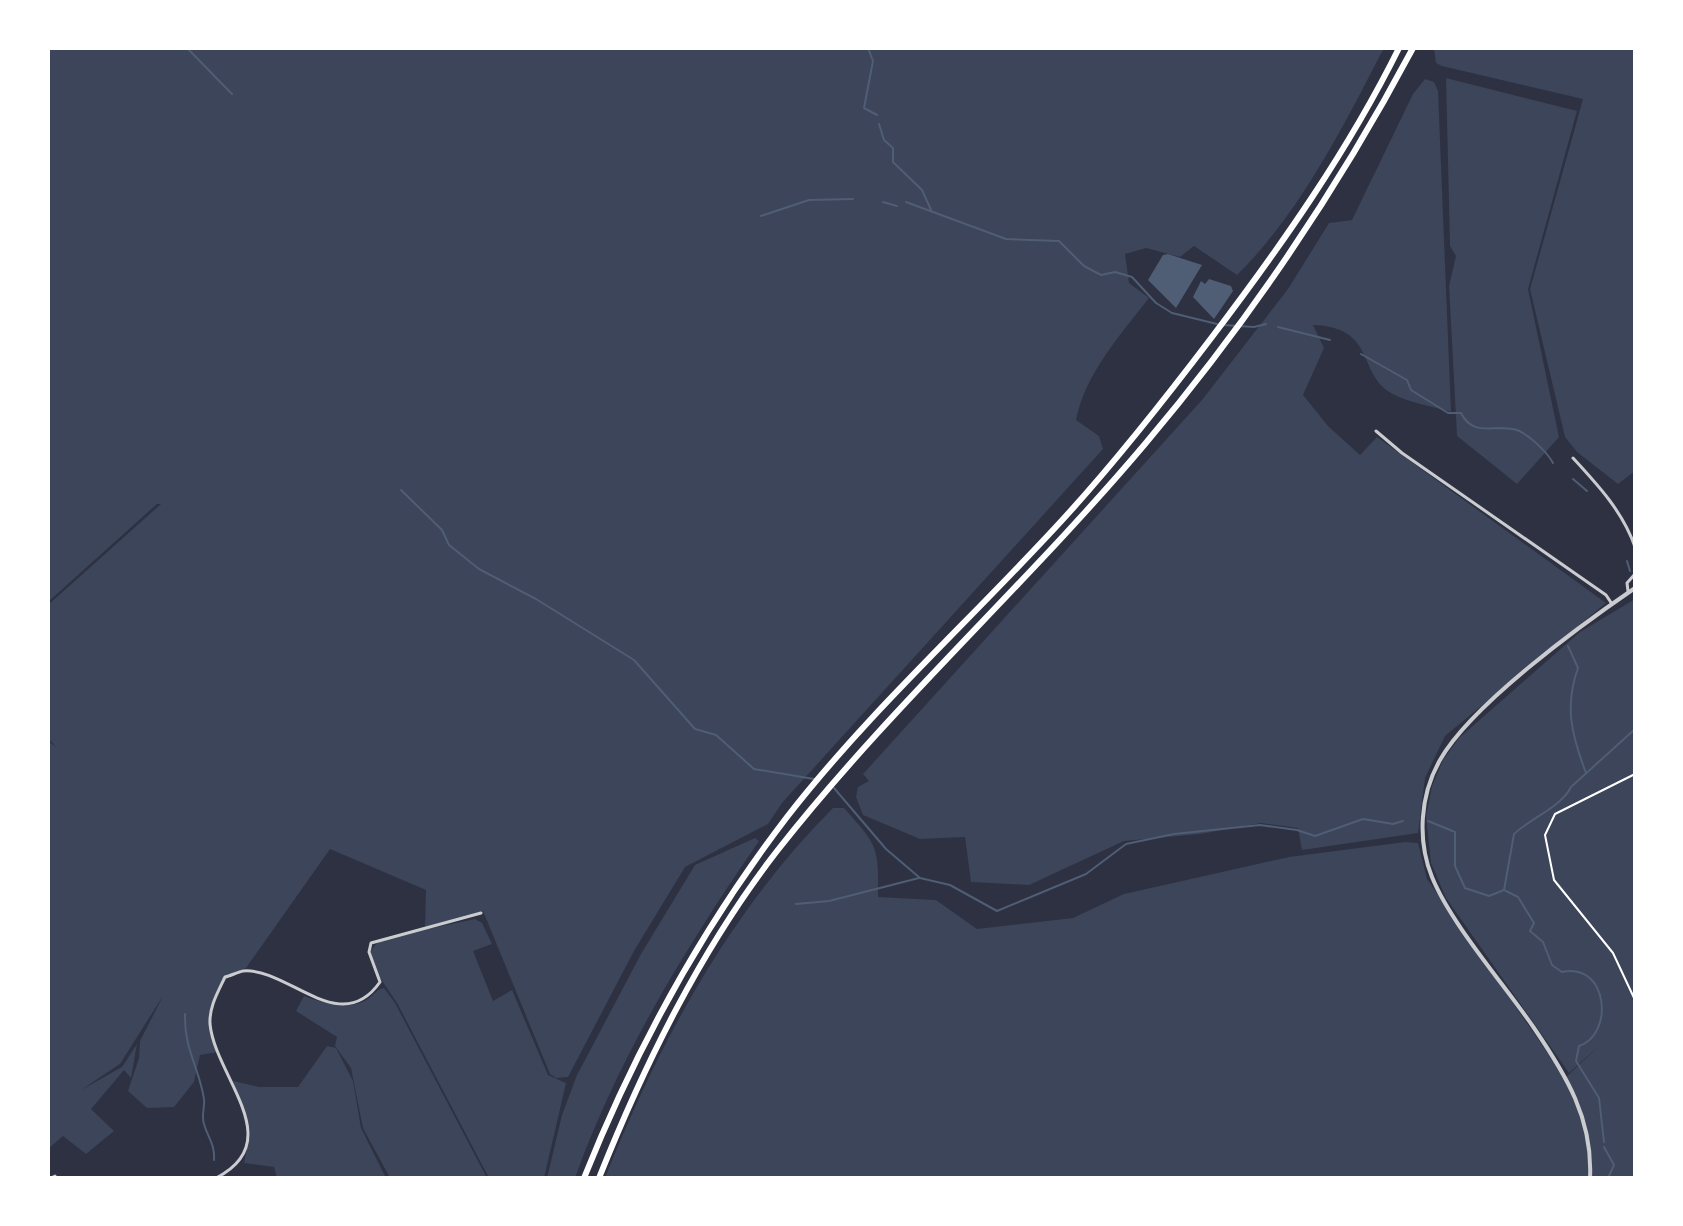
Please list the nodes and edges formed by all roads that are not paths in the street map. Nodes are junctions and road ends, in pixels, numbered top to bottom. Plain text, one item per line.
1 (1399, 48) edge
2 (1413, 48) edge
3 (1376, 431) dead end
4 (1573, 458) dead end
5 (1635, 547) edge
6 (1635, 574) edge
7 (1635, 588) edge
8 (1629, 593) junction
9 (1612, 604) junction
10 (481, 913) dead end
11 (216, 1178) edge
12 (584, 1178) edge
13 (599, 1178) edge
14 (1590, 1178) edge

1 - 12 highway
2 - 13 highway
3 - 9 street
4 - 5 street
6 - 8 street
7 - 8 street
8 - 9 street
9 - 14 street
10 - 11 street

